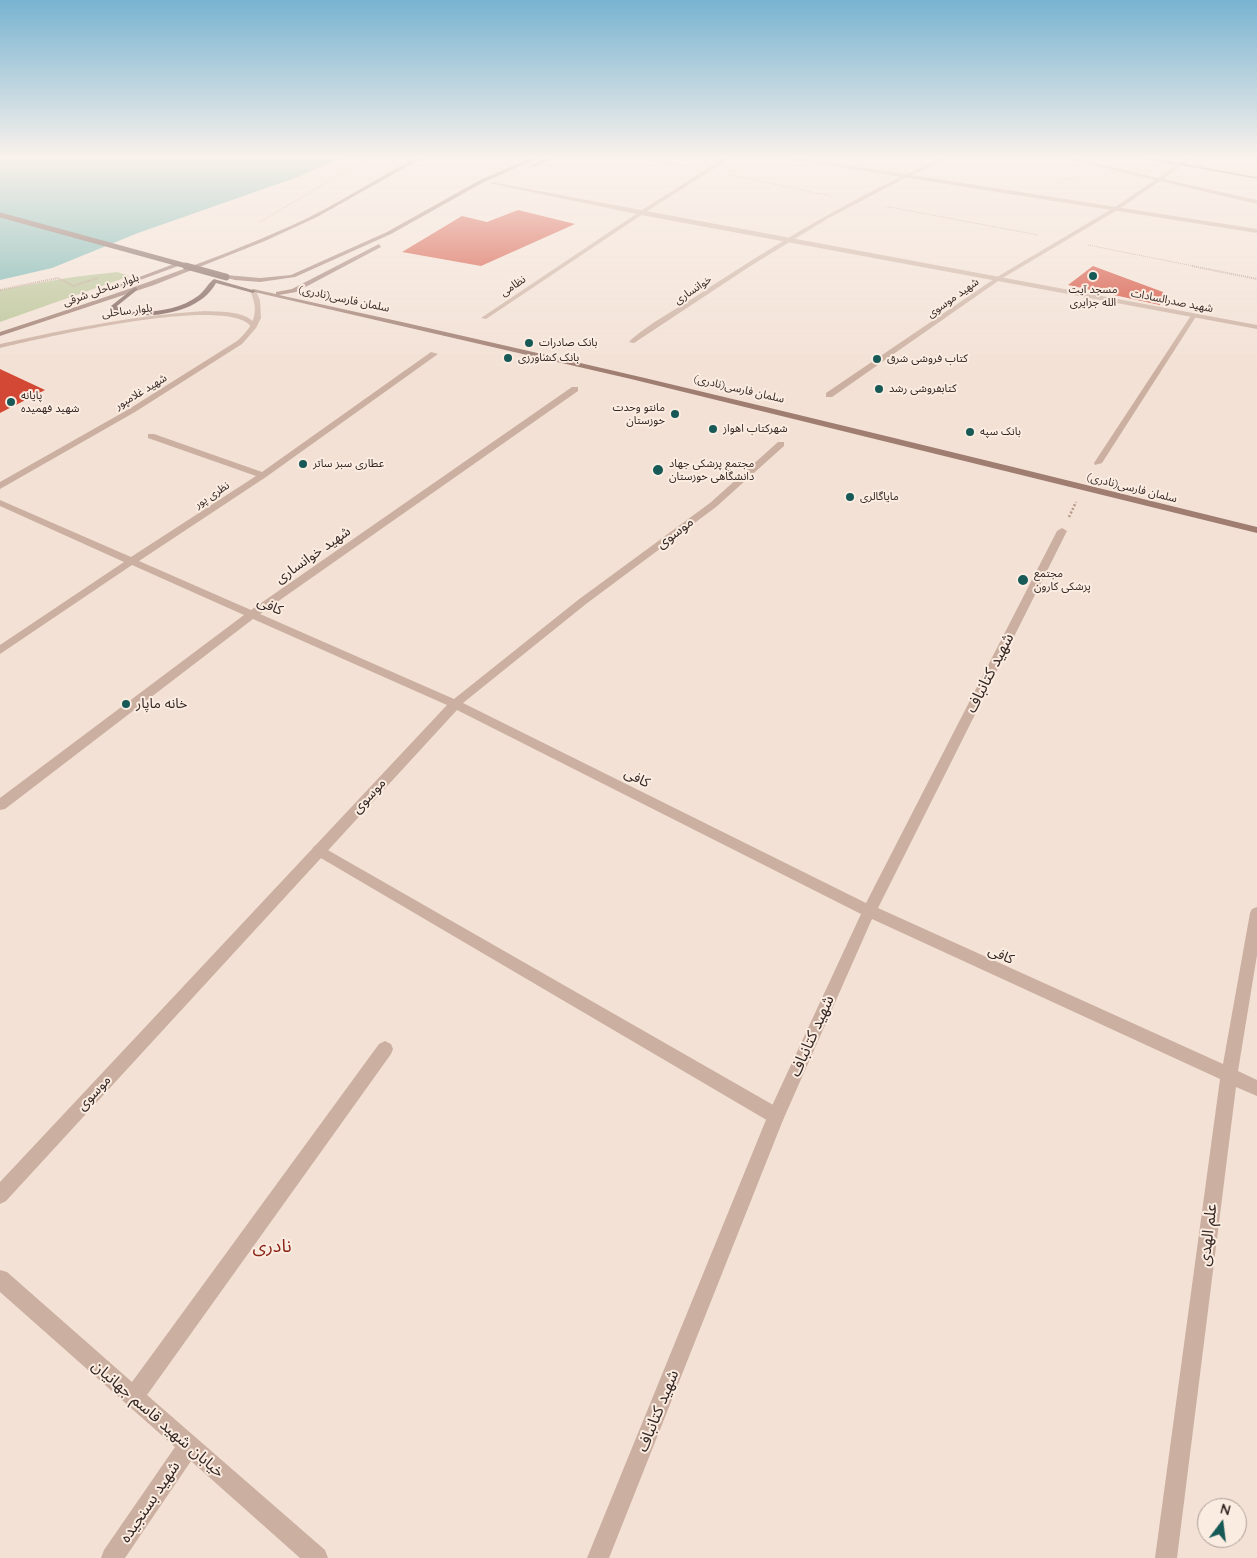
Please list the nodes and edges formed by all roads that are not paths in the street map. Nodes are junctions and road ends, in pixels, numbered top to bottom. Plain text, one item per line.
1 (34, 230) edge
2 (54, 230) edge
3 (285, 230) edge
4 (393, 230) edge
5 (407, 230) edge
6 (616, 230) edge
7 (735, 230) edge
8 (803, 230) edge
9 (1080, 230) edge
10 (787, 239) junction
11 (190, 259) dead end
12 (999, 278) junction
13 (214, 281) junction
14 (135, 290) junction
15 (254, 291) junction
16 (100, 293) dead end
17 (59, 307) dead end
18 (1194, 315) junction
19 (484, 318) dead end
20 (0, 327) edge
21 (254, 327) junction
22 (1257, 327) edge
23 (0, 334) edge
24 (632, 342) dead end
25 (0, 346) edge
26 (434, 354) dead end
27 (574, 389) dead end
28 (829, 395) dead end
29 (151, 436) dead end
30 (781, 444) dead end
31 (1098, 463) dead end
32 (263, 475) junction
33 (0, 486) edge
34 (0, 503) edge
35 (1257, 530) edge
36 (1062, 531) dead end
37 (133, 560) junction
38 (252, 614) junction
39 (0, 650) edge
40 (455, 704) junction
41 (0, 805) edge
42 (319, 850) junction
43 (869, 911) junction
44 (1257, 913) edge
45 (385, 1049) dead end
46 (1229, 1074) junction
47 (1257, 1088) edge
48 (776, 1116) junction
49 (0, 1195) edge
50 (0, 1279) edge
51 (133, 1398) junction
52 (188, 1446) junction
53 (112, 1558) edge
54 (317, 1558) edge
55 (598, 1558) edge
56 (1166, 1558) edge

1 - 13 main road, سلمان فارسی(نادری)
2 - 4 main road, bridge
3 - 14 main road, بلوار ساحلی شرقی
5 - 15 main road
6 - 19 street, نظامی
7 - 10 street, شهید صدرالسادات
8 - 10 street, خوانساری
9 - 12 street, شهید موسوی
10 - 12 street, شهید صدرالسادات
10 - 24 street, خوانساری
11 - 16 main road, بلوار ساحلی شرقی
12 - 18 street, شهید صدرالسادات
12 - 28 street, شهید موسوی
13 - 14 main road
13 - 15 main road, سلمان فارسی(نادری)
14 - 23 main road, بلوار ساحلی شرقی
15 - 21 street
15 - 35 main road, سلمان فارسی(نادری)
17 - 20 main road, بلوار ساحلی شرقی
18 - 22 street, شهید صدرالسادات
18 - 31 street
21 - 25 street, بلوار ساحلی
21 - 33 street, شهید غلامپور
26 - 32 street, نظری پور
27 - 38 street, شهید خوانساری
29 - 32 street
30 - 40 street, موسوی
32 - 37 street, نظری پور
34 - 37 street, کافی
36 - 43 street, شهید کتانباف
37 - 38 street, کافی
37 - 39 street, نظری پور
38 - 40 street, کافی
38 - 41 street, شهید خوانساری
40 - 42 street, موسوی
40 - 43 street, کافی
42 - 48 street
42 - 49 street, موسوی
43 - 46 street, کافی
43 - 48 street, شهید کتانباف
44 - 46 street, علم الهدی
45 - 51 street
46 - 47 street, کافی
46 - 56 street, علم الهدی
48 - 55 street, شهید کتانباف
50 - 51 street, خیابان شهید قاسم جهانیان
51 - 52 street, خیابان شهید قاسم جهانیان
52 - 53 street, شهید بسنجیده
52 - 54 street, خیابان شهید قاسم جهانیان

